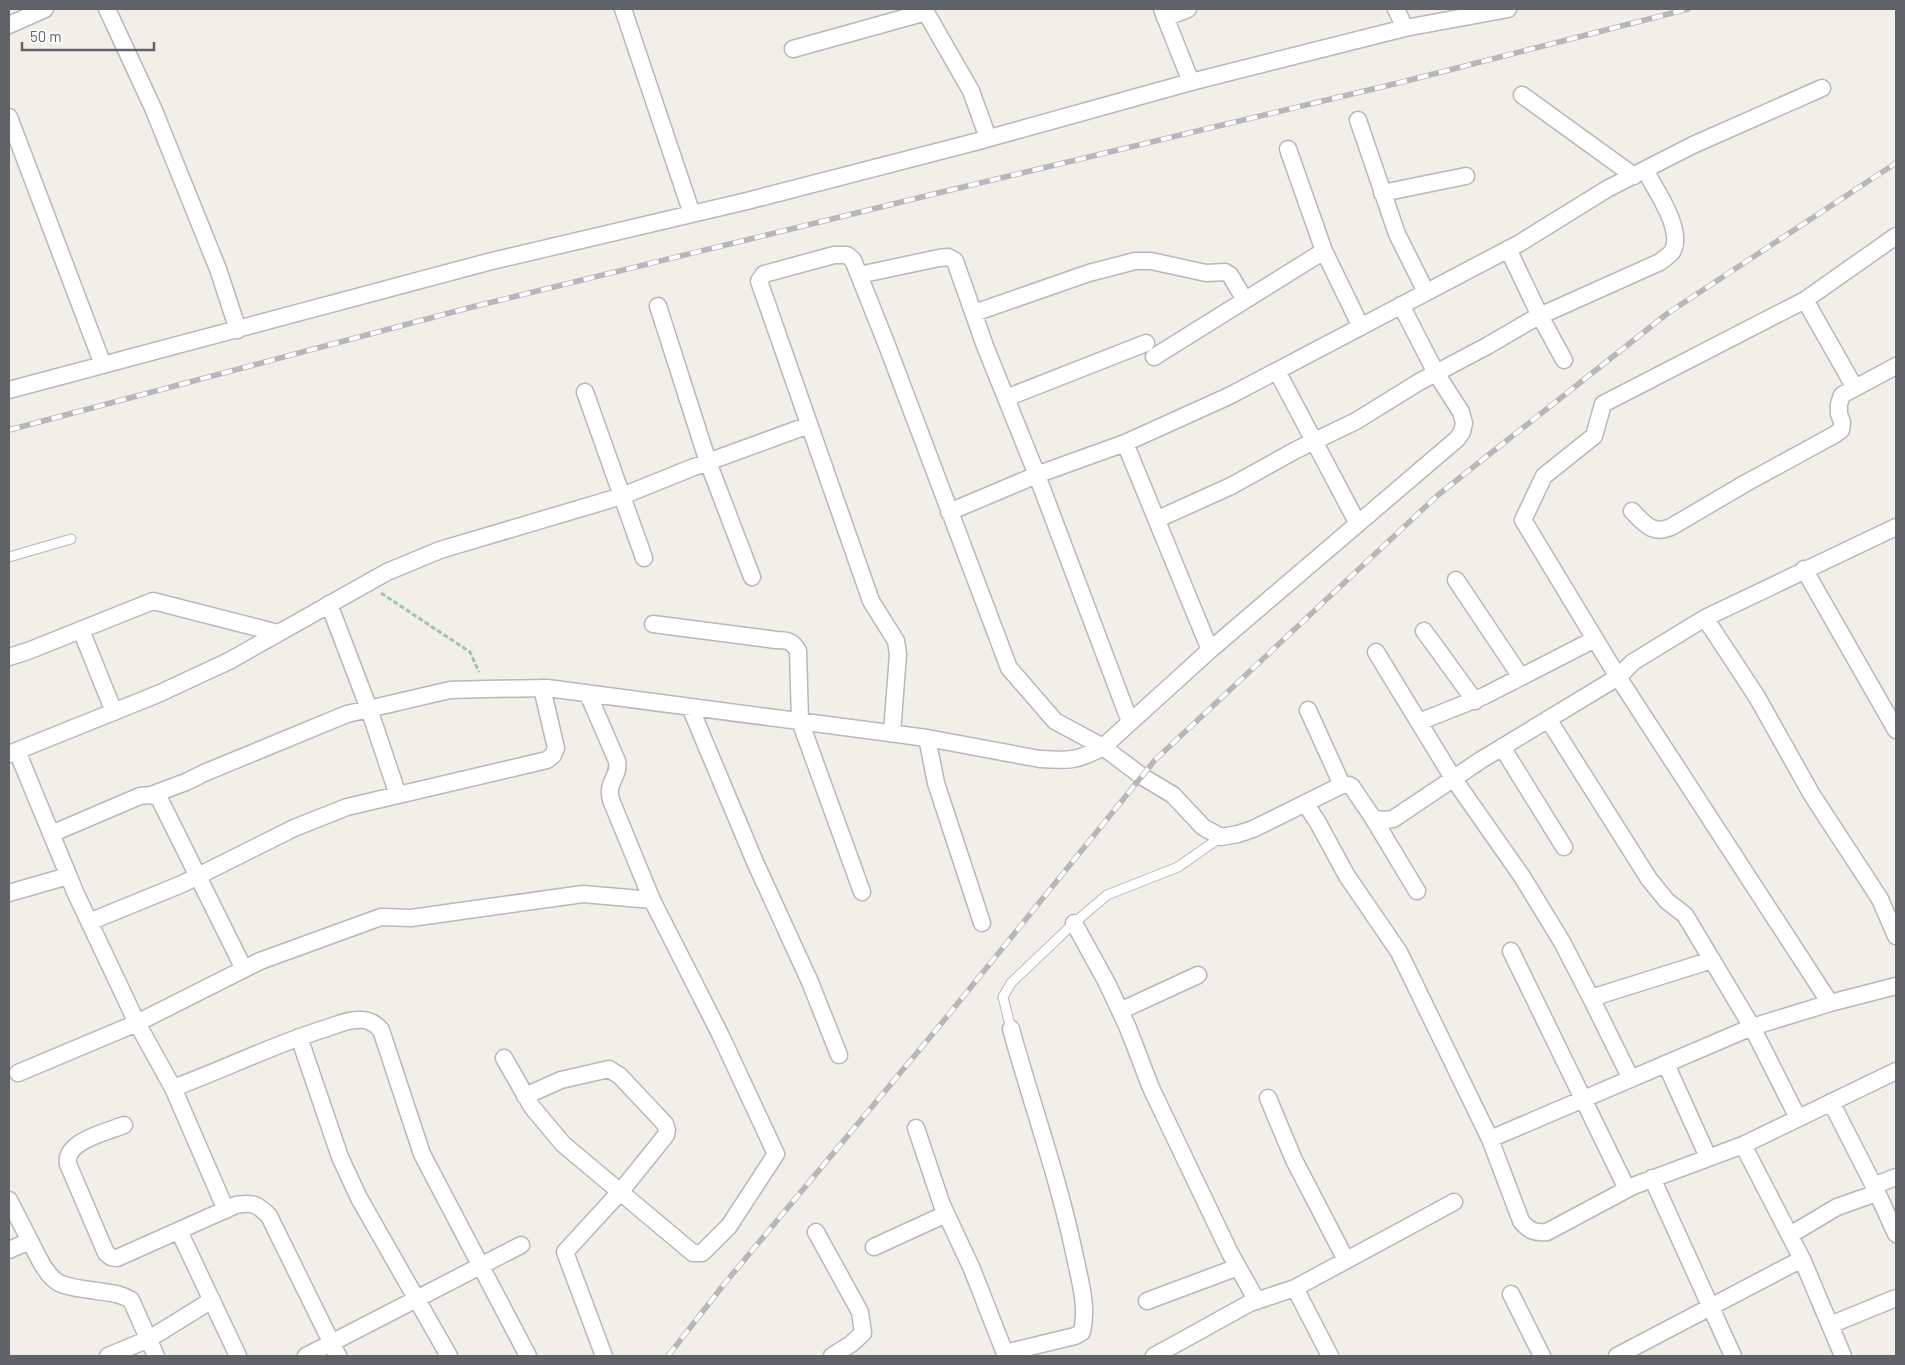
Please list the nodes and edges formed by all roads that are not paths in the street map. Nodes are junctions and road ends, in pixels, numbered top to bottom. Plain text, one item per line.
1 (45, 9) edge
2 (107, 9) edge
3 (623, 9) edge
4 (1188, 9) edge
5 (1396, 9) edge
6 (1508, 9) edge
7 (925, 10) edge
8 (1163, 13) edge
9 (9, 25) edge
10 (1405, 28) junction
11 (793, 48) dead end
12 (1191, 82) junction
13 (1822, 88) dead end
14 (1522, 95) dead end
15 (9, 117) edge
16 (1358, 120) dead end
17 (988, 138) junction
18 (1288, 149) dead end
19 (1639, 173) junction
20 (1466, 176) dead end
21 (1382, 192) junction
22 (692, 214) junction
23 (1896, 236) edge
24 (1508, 249) junction
25 (1324, 251) junction
26 (859, 276) junction
27 (1426, 292) junction
28 (1245, 300) junction
29 (1805, 300) junction
30 (1401, 305) junction
31 (658, 306) dead end
32 (974, 313) junction
33 (1540, 316) junction
34 (1361, 327) junction
35 (238, 330) junction
36 (1564, 360) dead end
37 (103, 365) junction
38 (1278, 371) junction
39 (1436, 373) junction
40 (1894, 373) edge
41 (1856, 388) junction
42 (9, 390) edge
43 (585, 392) dead end
44 (1006, 398) junction
45 (809, 425) junction
46 (1314, 441) junction
47 (1125, 443) junction
48 (708, 462) junction
49 (1037, 475) junction
50 (622, 496) junction
51 (1632, 511) dead end
52 (949, 512) junction
53 (1158, 519) junction
54 (1358, 524) junction
55 (1896, 527) edge
56 (71, 539) dead end
57 (9, 557) edge
58 (644, 558) dead end
59 (1804, 569) junction
60 (752, 577) dead end
61 (1456, 580) dead end
62 (329, 604) junction
63 (1705, 618) junction
64 (653, 624) dead end
65 (81, 630) junction
66 (1424, 632) dead end
67 (278, 633) junction
68 (1595, 640) junction
69 (1210, 650) junction
70 (1376, 652) dead end
71 (9, 657) edge
72 (1521, 677) junction
73 (1618, 677) junction
74 (542, 688) junction
75 (588, 694) junction
76 (1475, 701) junction
77 (690, 707) junction
78 (369, 709) junction
79 (1308, 710) dead end
80 (114, 712) junction
81 (1548, 719) junction
82 (800, 722) junction
83 (1130, 722) junction
84 (1419, 722) junction
85 (1896, 730) edge
86 (892, 733) junction
87 (927, 738) junction
88 (1103, 747) junction
89 (1502, 747) junction
90 (13, 752) edge
91 (1453, 778) junction
92 (1342, 785) junction
93 (151, 795) junction
94 (398, 795) junction
95 (1305, 804) junction
96 (1374, 818) junction
97 (51, 834) junction
98 (1221, 837) junction
99 (1564, 847) dead end
100 (68, 876) junction
101 (197, 876) junction
102 (1417, 890) dead end
103 (862, 892) dead end
104 (9, 893) edge
105 (652, 900) junction
106 (89, 922) junction
107 (982, 923) dead end
108 (1074, 923) junction
109 (1896, 936) edge
110 (1511, 951) dead end
111 (1712, 960) junction
112 (244, 969) junction
113 (1198, 975) dead end
114 (1896, 986) edge
115 (1591, 998) junction
116 (1830, 1003) junction
117 (1120, 1011) junction
118 (137, 1023) junction
119 (1752, 1027) junction
120 (1011, 1028) joint
121 (299, 1037) junction
122 (839, 1055) dead end
123 (504, 1058) dead end
124 (1666, 1064) junction
125 (1896, 1071) edge
126 (18, 1073) dead end
127 (1631, 1079) junction
128 (173, 1088) junction
129 (525, 1096) junction
130 (1268, 1098) dead end
131 (1584, 1098) junction
132 (1831, 1102) junction
133 (1798, 1118) junction
134 (124, 1125) dead end
135 (916, 1128) dead end
136 (1490, 1139) junction
137 (1743, 1145) junction
138 (1708, 1157) junction
139 (1896, 1177) edge
140 (1652, 1178) junction
141 (1875, 1188) junction
142 (1627, 1189) junction
143 (621, 1191) junction
144 (9, 1200) edge
145 (1454, 1202) dead end
146 (226, 1210) junction
147 (946, 1214) junction
148 (179, 1231) junction
149 (816, 1232) dead end
150 (1896, 1234) edge
151 (1790, 1235) junction
152 (30, 1241) junction
153 (521, 1245) dead end
154 (874, 1248) dead end
155 (9, 1250) edge
156 (1802, 1259) junction
157 (1346, 1260) junction
158 (480, 1267) junction
159 (1238, 1267) junction
160 (1295, 1288) junction
161 (1510, 1294) dead end
162 (1896, 1298) edge
163 (416, 1299) junction
164 (212, 1300) junction
165 (1147, 1301) dead end
166 (1257, 1301) junction
167 (1710, 1308) junction
168 (1830, 1325) junction
169 (149, 1339) junction
170 (335, 1350) edge
171 (1006, 1354) edge
172 (108, 1356) edge
173 (156, 1356) edge
174 (238, 1356) edge
175 (306, 1356) edge
176 (448, 1356) edge
177 (528, 1356) edge
178 (604, 1356) edge
179 (832, 1356) edge
180 (1154, 1356) edge
181 (1330, 1356) edge
182 (1542, 1356) edge
183 (1618, 1356) edge
184 (1733, 1356) edge
185 (1843, 1356) edge

1 - 9 street
2 - 35 street
3 - 22 street
4 - 8 street
5 - 10 street
6 - 10 street
7 - 11 street
7 - 17 street
8 - 12 street
10 - 12 street
12 - 17 street
13 - 19 street
14 - 19 street
15 - 37 street
16 - 21 street
17 - 22 street
18 - 25 street
19 - 24 street
19 - 33 street
20 - 21 street
21 - 27 street
22 - 35 street
23 - 29 street
24 - 27 street
24 - 33 street
25 - 28 street
25 - 34 street
26 - 32 street
26 - 45 street
26 - 52 street
27 - 30 street
28 - 32 street
28 - 44 street
29 - 41 street
29 - 68 street
30 - 34 street
30 - 39 street
31 - 48 street
32 - 44 street
33 - 36 street
33 - 39 street
34 - 38 street
35 - 37 street
37 - 42 street
38 - 46 street
38 - 47 street
39 - 46 street
39 - 54 street
40 - 41 street
41 - 51 street
43 - 50 street
44 - 49 street
45 - 48 street
45 - 86 street
46 - 53 street
46 - 54 street
47 - 49 street
47 - 53 street
48 - 50 street
48 - 60 street
49 - 52 street
49 - 83 street
50 - 58 street
50 - 62 street
52 - 88 street
53 - 69 street
54 - 69 street
55 - 59 street
56 - 57 lane
59 - 63 street
59 - 85 street
61 - 72 street
62 - 67 street
62 - 78 street
63 - 73 street
63 - 109 street
64 - 82 street
65 - 67 street
65 - 71 street
65 - 80 street
66 - 76 street
67 - 80 street
68 - 72 street
68 - 73 street
69 - 83 street
70 - 84 street
72 - 76 street
73 - 81 street
73 - 116 street
74 - 75 street
74 - 78 street
74 - 94 street
75 - 77 street
75 - 105 street
76 - 84 street
77 - 82 street
77 - 122 street
78 - 93 street
78 - 94 street
79 - 92 street
80 - 90 street
81 - 89 street
81 - 111 street
82 - 86 street
82 - 103 street
83 - 88 street
84 - 91 street
86 - 87 street
87 - 88 street
87 - 107 street
88 - 98 street
89 - 91 street
89 - 99 street
90 - 97 street
91 - 96 street
91 - 115 street
92 - 95 street
92 - 96 street
93 - 97 street
93 - 101 street
94 - 101 street
95 - 98 street
95 - 136 street
96 - 102 street
97 - 100 street
98 - 108 lane
100 - 104 street
100 - 106 street
101 - 106 street
101 - 112 street
105 - 112 street
105 - 143 street
106 - 118 street
108 - 117 street
108 - 120 lane
110 - 131 street
111 - 115 street
111 - 119 street
112 - 118 street
113 - 117 street
114 - 116 street
115 - 127 street
116 - 119 street
117 - 159 street
118 - 126 street
118 - 128 street
119 - 124 street
119 - 133 street
120 - 171 street
121 - 128 street
121 - 158 street
121 - 163 street
123 - 129 street
124 - 127 street
124 - 138 street
125 - 132 street
127 - 131 street
128 - 146 street
129 - 143 street
129 - 143 street
130 - 157 street
131 - 136 street
131 - 142 street
132 - 133 street
132 - 141 street
133 - 137 street
134 - 148 street
135 - 147 street
136 - 142 street
137 - 138 street
137 - 151 street
138 - 140 street
139 - 141 street
140 - 142 street
140 - 167 street
141 - 150 street
141 - 151 street
143 - 178 street
144 - 152 street
145 - 157 street
146 - 148 street
146 - 170 street
147 - 154 street
147 - 171 street
148 - 164 street
149 - 179 street
151 - 156 street
152 - 155 street
152 - 169 street
153 - 158 street
156 - 167 street
156 - 168 street
157 - 160 street
158 - 163 street
158 - 177 street
159 - 165 street
159 - 166 street
160 - 166 street
160 - 181 street
161 - 182 street
162 - 168 street
163 - 170 street
163 - 176 street
164 - 169 street
164 - 174 street
166 - 180 street
167 - 183 street
167 - 184 street
168 - 185 street
169 - 172 street
169 - 173 street
170 - 175 street

